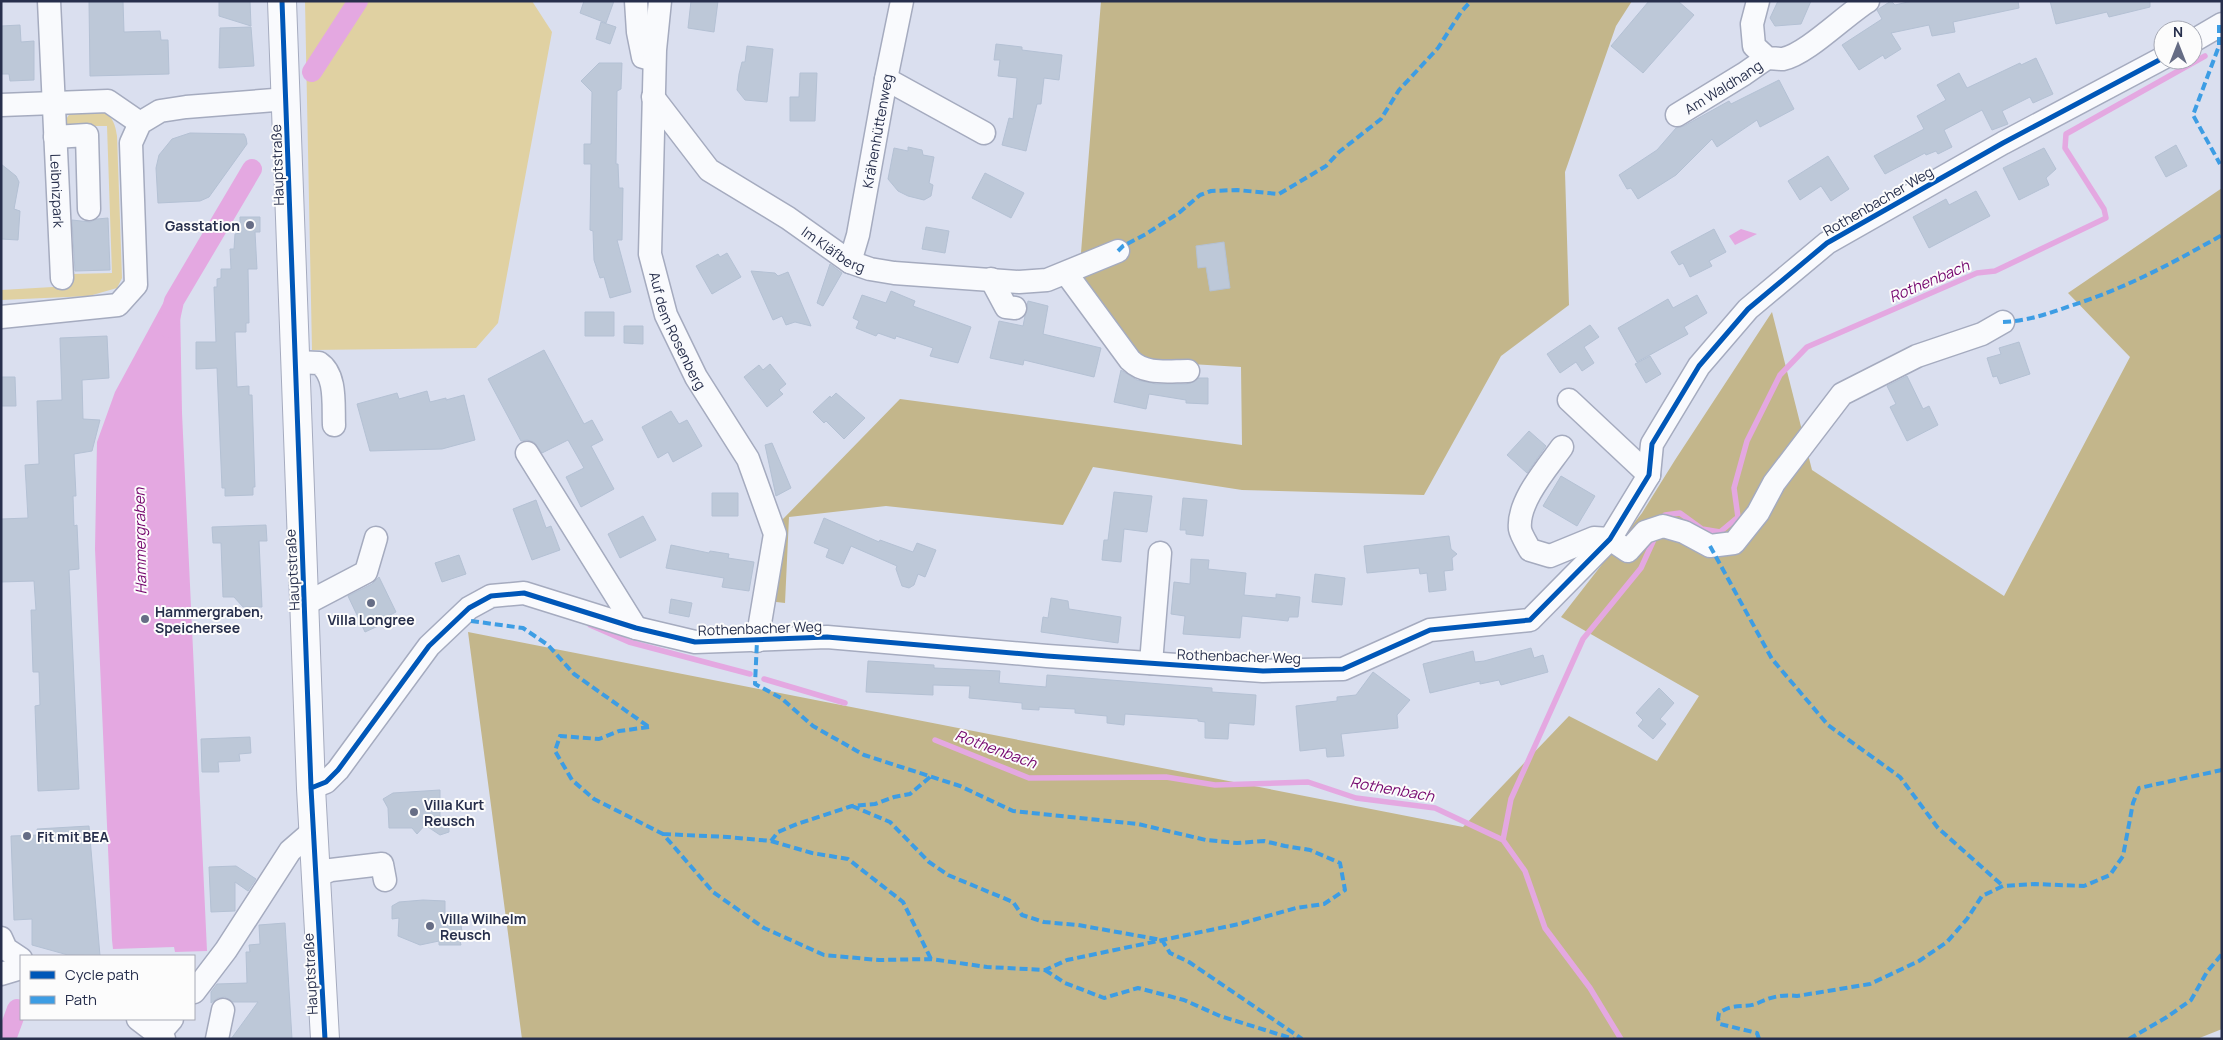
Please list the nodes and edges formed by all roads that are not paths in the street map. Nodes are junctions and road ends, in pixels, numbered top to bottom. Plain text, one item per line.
1 (49, 1) edge
2 (282, 1) edge
3 (636, 1) edge
4 (660, 1) edge
5 (902, 1) edge
6 (1758, 1) edge
7 (1868, 1) edge
8 (2222, 24) edge
9 (2203, 36) edge
10 (1767, 58) junction
11 (654, 60) junction
12 (2153, 63) edge
13 (886, 79) junction
14 (653, 97) junction
15 (287, 99) junction
16 (54, 102) junction
17 (1, 105) edge
18 (1677, 115) dead end
19 (140, 123) junction
20 (984, 133) dead end
21 (55, 136) junction
22 (89, 209) dead end
23 (1118, 251) dead end
24 (850, 262) junction
25 (1066, 273) junction
26 (62, 278) dead end
27 (991, 280) junction
28 (1010, 308) dead end
29 (1, 316) edge
30 (2003, 322) dead end
31 (295, 362) junction
32 (1188, 371) dead end
33 (1569, 400) dead end
34 (334, 425) dead end
35 (1562, 447) dead end
36 (527, 453) dead end
37 (1649, 476) junction
38 (376, 538) dead end
39 (1610, 539) junction
40 (1160, 553) dead end
41 (305, 604) junction
42 (636, 628) junction
43 (757, 641) junction
44 (1151, 663) junction
45 (311, 788) junction
46 (314, 831) junction
47 (383, 864) dead end
48 (316, 876) junction
49 (1, 938) edge
50 (20, 958) edge
51 (20, 968) edge
52 (1, 974) edge
53 (195, 991) edge
54 (223, 1010) dead end
55 (140, 1020) edge
56 (165, 1030) edge
57 (217, 1039) edge
58 (324, 1039) edge

1 - 16 street, Leibnizpark
2 - 15 main road, Hauptstraße
3 - 11 street
4 - 11 street, Auf dem Rosenberg
5 - 13 street, Krähenhüttenweg
6 - 10 street, Am Waldhang
7 - 10 street, Am Waldhang
8 - 9 street
10 - 18 street, Am Waldhang
11 - 14 street, Auf dem Rosenberg
12 - 37 street, Rothenbacher Weg
13 - 20 street
13 - 24 street, Krähenhüttenweg
14 - 24 street, Im Kläfberg
14 - 43 street, Auf dem Rosenberg
15 - 19 street
15 - 31 main road, Hauptstraße
16 - 17 street
16 - 19 street
16 - 21 street, Leibnizpark
19 - 29 street
21 - 22 street
21 - 26 street, Leibnizpark
23 - 25 street, Im Kläfberg
24 - 27 street, Im Kläfberg
25 - 27 street, Im Kläfberg
25 - 32 street
27 - 28 street
30 - 39 street
31 - 34 street
31 - 41 main road, Hauptstraße
33 - 37 street
35 - 39 street
36 - 42 street
37 - 39 street, Rothenbacher Weg
38 - 41 street
39 - 44 street, Rothenbacher Weg
40 - 44 street
41 - 45 main road, Hauptstraße
42 - 43 street, Rothenbacher Weg
42 - 45 street, Rothenbacher Weg
43 - 44 street, Rothenbacher Weg
45 - 46 main road, Hauptstraße
46 - 48 main road, Hauptstraße
46 - 53 street
47 - 48 street
48 - 58 main road, Hauptstraße
49 - 50 street
51 - 52 street
54 - 57 street
55 - 56 street

